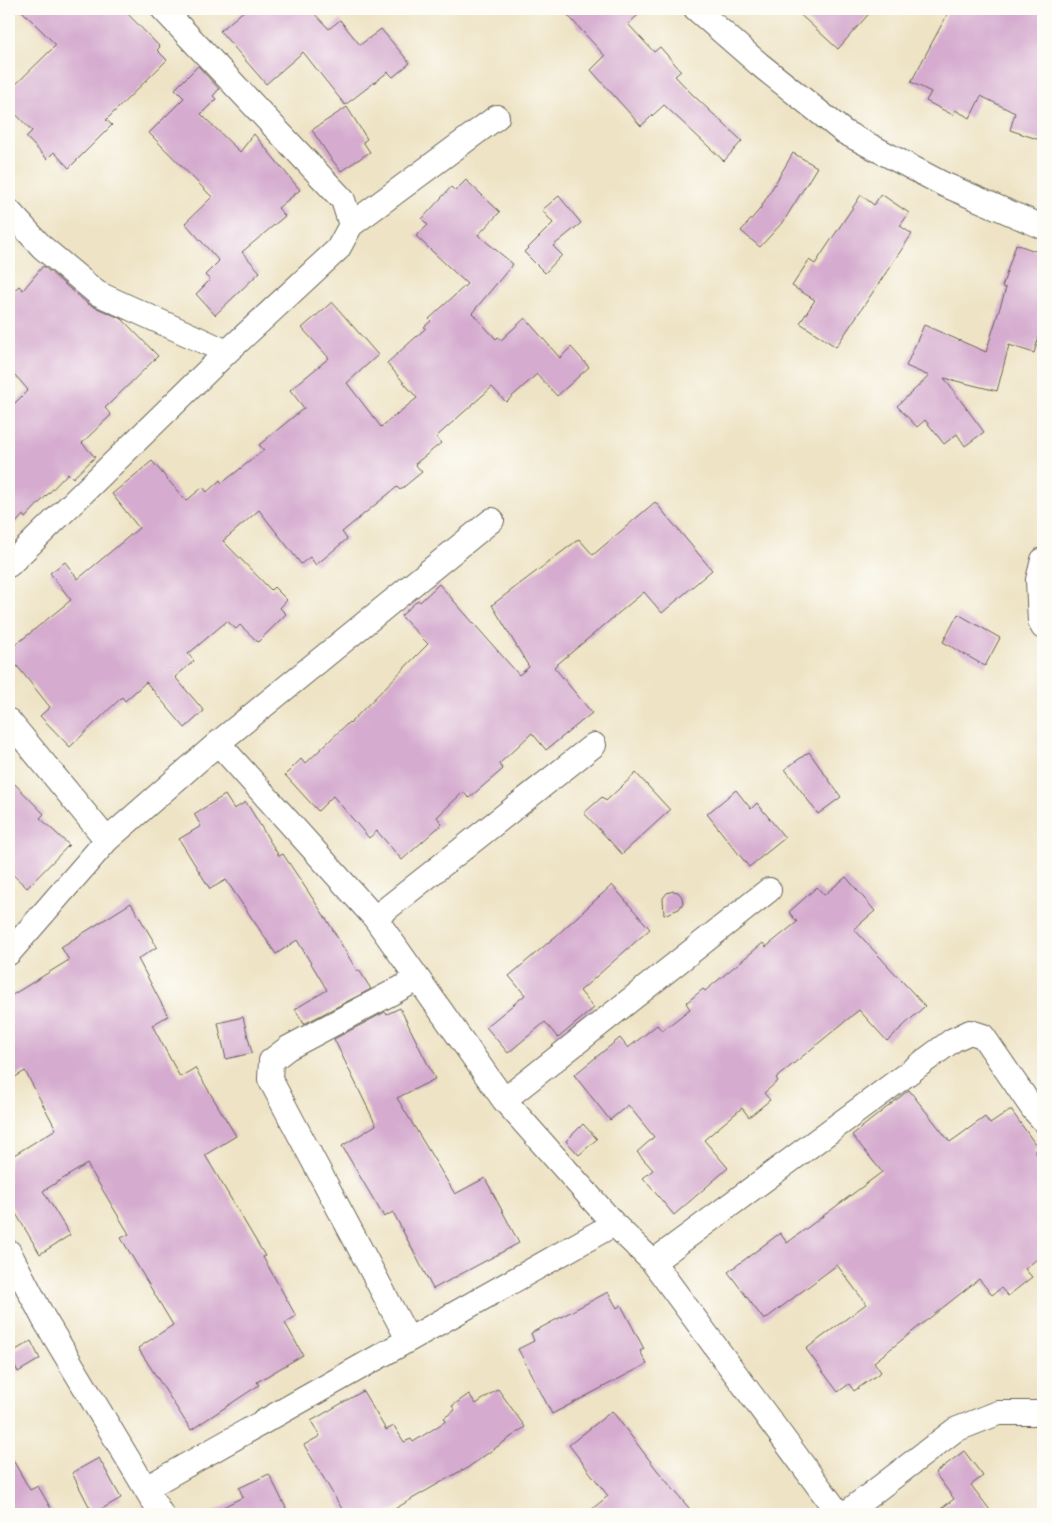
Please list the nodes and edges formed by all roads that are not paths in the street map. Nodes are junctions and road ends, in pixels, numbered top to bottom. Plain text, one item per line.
1 (164, 9) edge
2 (696, 9) edge
3 (497, 117) dead end
4 (9, 211) edge
5 (351, 225) junction
6 (1043, 227) edge
7 (227, 352) junction
8 (492, 520) dead end
9 (1043, 560) edge
10 (9, 565) edge
11 (1043, 627) edge
12 (9, 721) edge
13 (218, 743) junction
14 (594, 745) dead end
15 (107, 840) junction
16 (769, 890) dead end
17 (375, 918) junction
18 (9, 953) edge
19 (418, 979) junction
20 (504, 1100) junction
21 (1043, 1120) edge
22 (614, 1224) junction
23 (9, 1252) edge
24 (653, 1262) junction
25 (408, 1339) junction
26 (1043, 1413) edge
27 (146, 1488) junction
28 (162, 1514) edge
29 (838, 1514) edge
30 (844, 1514) edge

1 - 5 street
2 - 6 street
3 - 5 street
4 - 7 street
5 - 7 street
7 - 10 street
8 - 13 street
9 - 11 street
12 - 15 street
13 - 15 street
13 - 17 street
14 - 17 street
15 - 18 street
16 - 20 street
17 - 19 street
19 - 20 street
19 - 25 street
20 - 22 street
21 - 24 street
22 - 24 street
22 - 25 street
23 - 27 street
24 - 29 street
25 - 27 street
26 - 30 street
27 - 28 street

